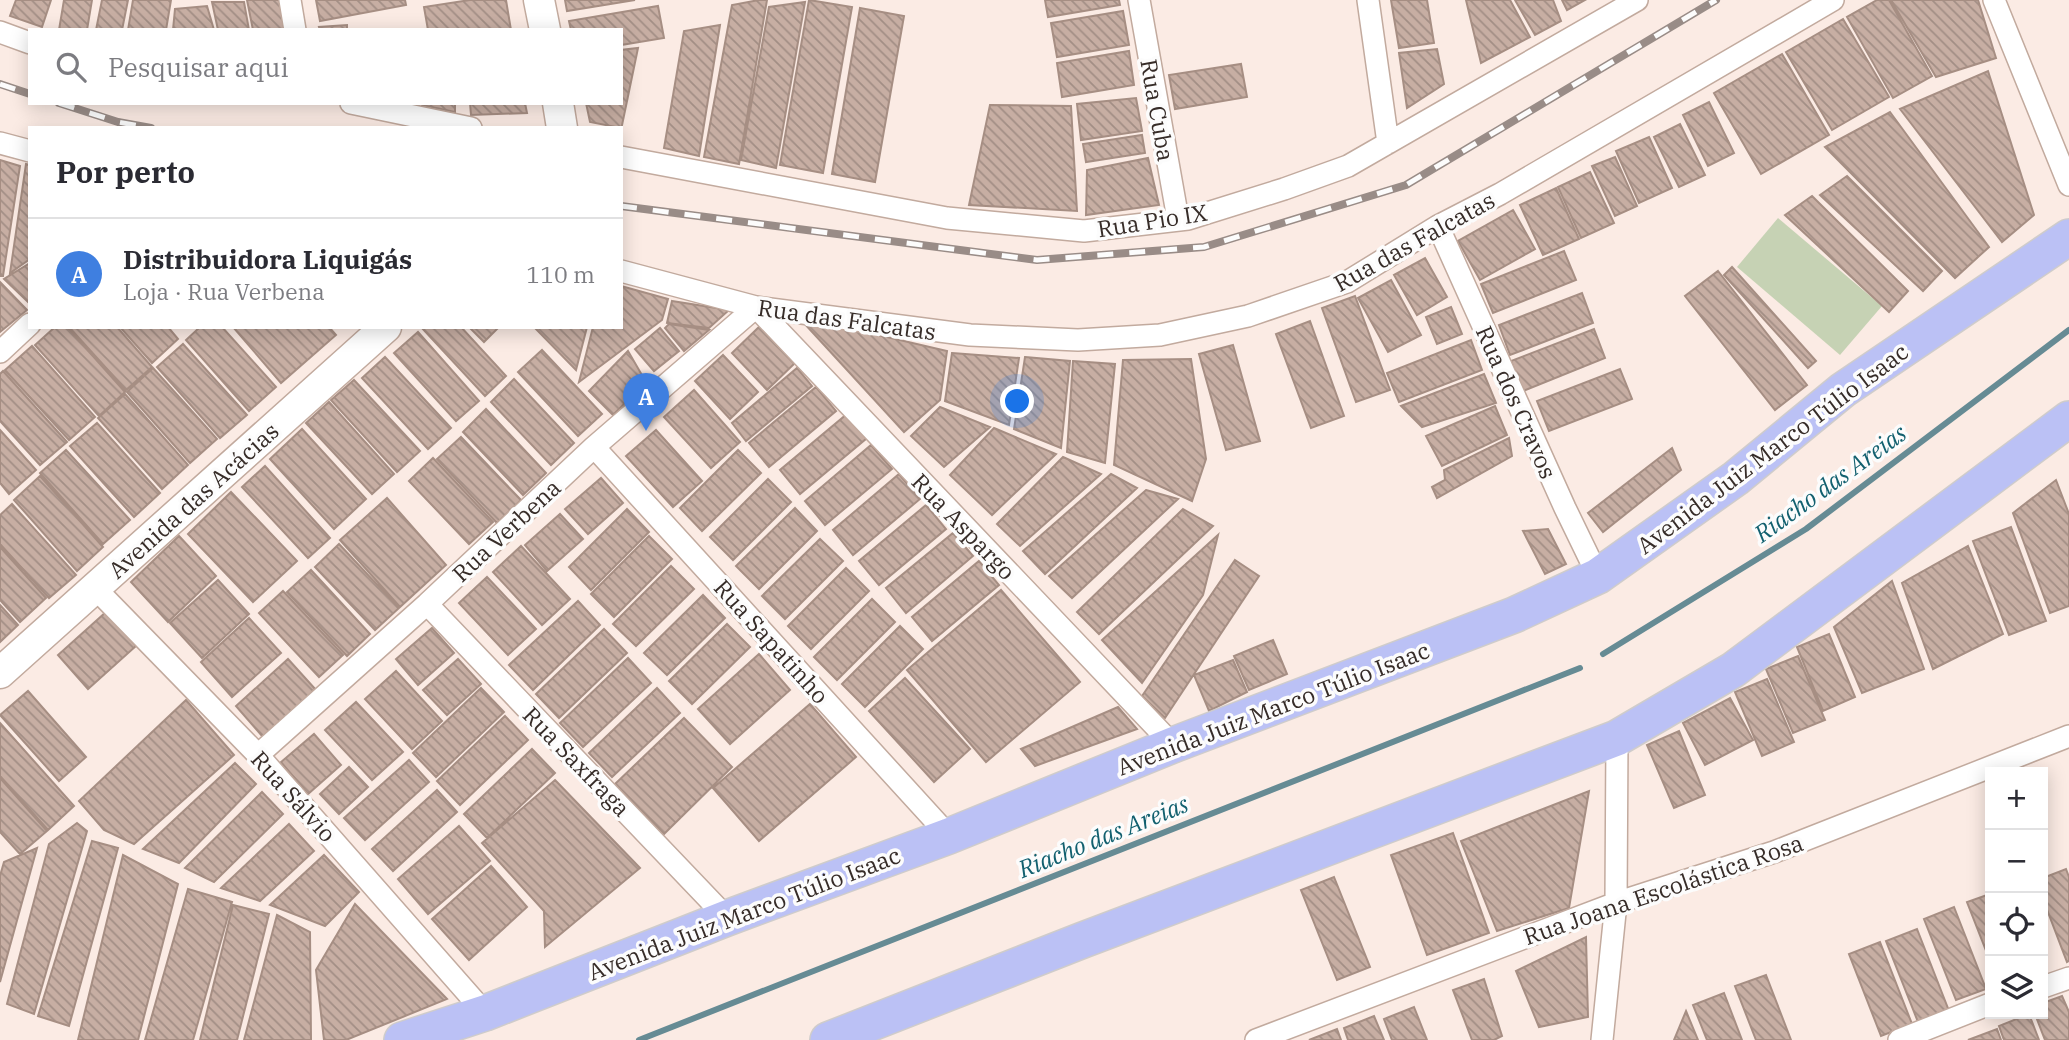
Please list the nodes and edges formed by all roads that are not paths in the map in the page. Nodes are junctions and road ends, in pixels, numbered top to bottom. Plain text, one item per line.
1 (290, 0) edge
2 (539, 0) edge
3 (1139, 0) edge
4 (1368, 0) edge
5 (1637, 0) edge
6 (1833, 0) edge
7 (1994, 0) edge
8 (295, 28) edge
9 (545, 28) edge
10 (0, 32) edge
11 (28, 42) edge
12 (361, 105) edge
13 (558, 105) edge
14 (461, 126) edge
15 (562, 126) edge
16 (0, 143) edge
17 (1388, 144) junction
18 (28, 150) edge
19 (623, 158) edge
20 (2069, 185) edge
21 (1178, 219) junction
22 (1438, 226) junction
23 (2069, 237) edge
24 (623, 272) edge
25 (756, 307) junction
26 (28, 326) edge
27 (384, 329) edge
28 (0, 352) edge
29 (2069, 419) edge
30 (594, 447) junction
31 (1598, 576) junction
32 (95, 589) junction
33 (427, 604) junction
34 (0, 673) edge
35 (2069, 736) edge
36 (1617, 738) junction
37 (1173, 745) junction
38 (258, 755) junction
39 (949, 836) junction
40 (1616, 903) junction
41 (727, 918) junction
42 (2069, 978) edge
43 (2048, 985) edge
44 (1985, 1006) edge
45 (485, 1013) junction
46 (402, 1040) edge
47 (828, 1040) edge
48 (1256, 1040) edge
49 (1602, 1040) edge
50 (1899, 1040) edge

1 - 8 street
2 - 9 main road
3 - 21 street, Rua Cuba
4 - 17 street
5 - 17 street, Rua Pio IX
6 - 22 street, Rua das Falcatas
7 - 20 street
10 - 11 street
12 - 14 street
13 - 15 main road
16 - 18 street
17 - 21 street, Rua Pio IX
19 - 21 street, Rua Pio IX
22 - 25 street, Rua das Falcatas
22 - 31 street, Rua dos Cravos
23 - 31 main road, Avenida Juiz Marco Túlio Isaac
24 - 25 street, Rua das Falcatas
25 - 30 street, Rua Verbena
25 - 37 street, Rua Aspargo
26 - 28 street
27 - 32 main road, Avenida das Acácias
29 - 36 main road
30 - 33 street, Rua Verbena
30 - 39 street, Rua Sapatinho
31 - 37 main road, Avenida Juiz Marco Túlio Isaac
32 - 34 main road, Avenida das Acácias
32 - 38 street, Rua Sálvio
33 - 38 street, Rua Verbena
33 - 41 street, Rua Saxfraga
35 - 40 street, Rua Joana Escolástica Rosa
36 - 40 street
36 - 47 main road
37 - 39 main road, Avenida Juiz Marco Túlio Isaac
38 - 45 street, Rua Sálvio
39 - 41 main road, Avenida Juiz Marco Túlio Isaac
40 - 48 street, Rua Joana Escolástica Rosa
40 - 49 street
41 - 45 main road, Avenida Juiz Marco Túlio Isaac
42 - 43 street
44 - 50 street
45 - 46 main road, Avenida Juiz Marco Túlio Isaac

